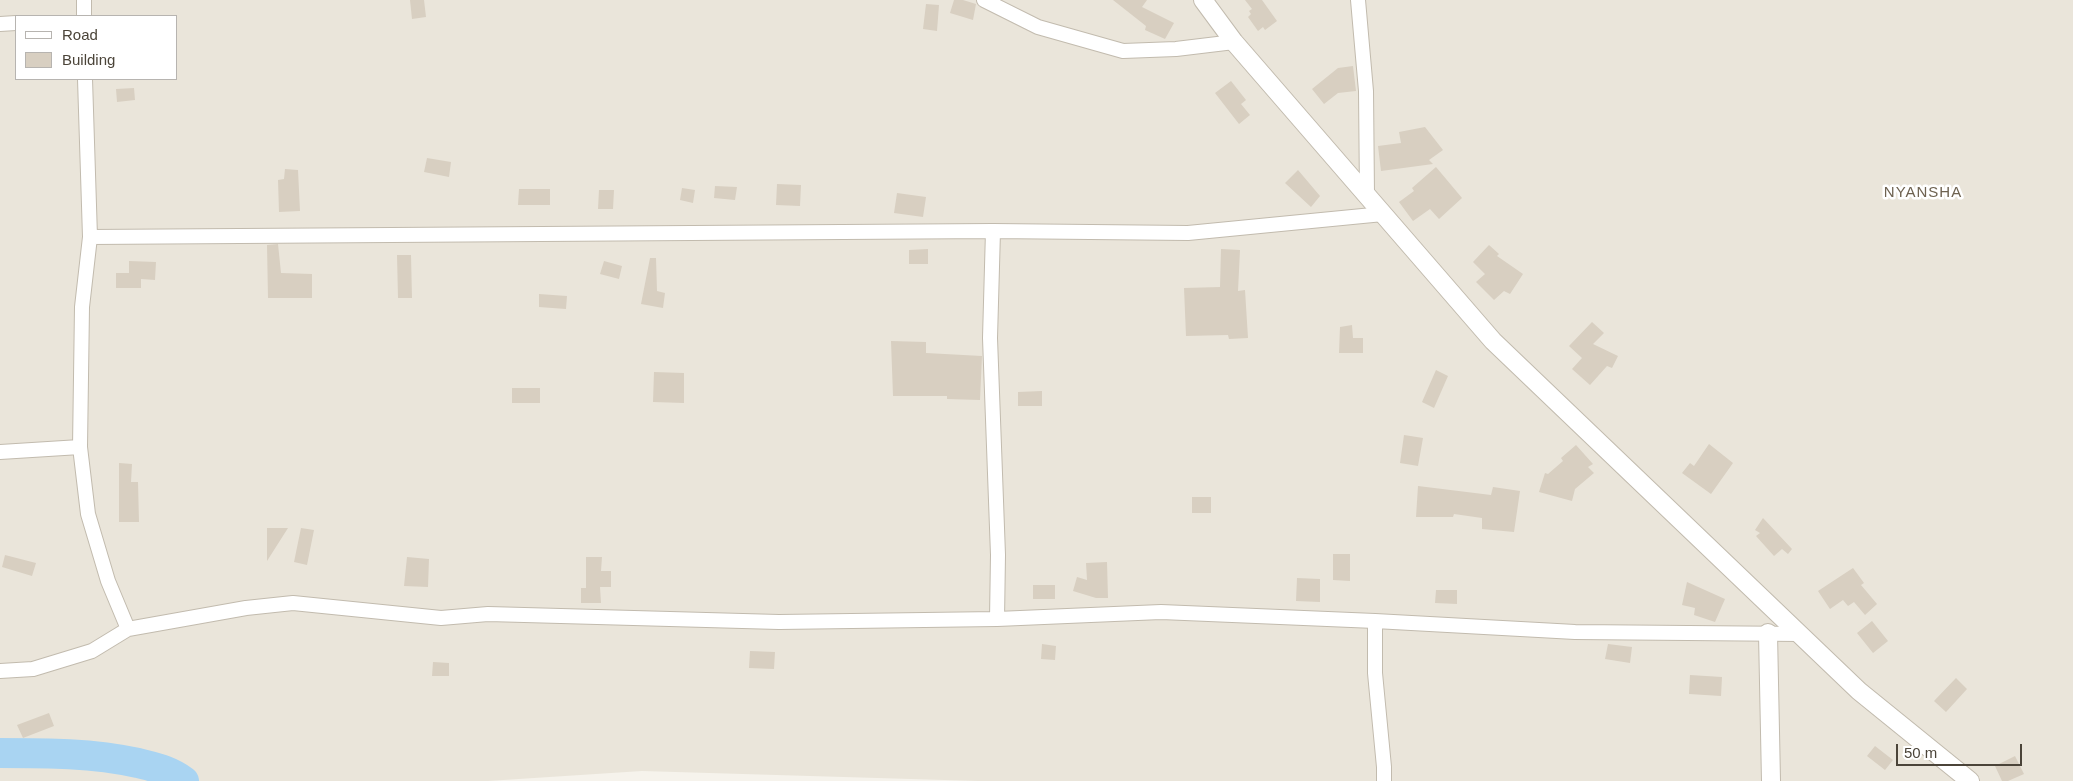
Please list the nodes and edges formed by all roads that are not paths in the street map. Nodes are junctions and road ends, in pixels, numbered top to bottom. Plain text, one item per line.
1 (84, 0) edge
2 (984, 0) edge
3 (1203, 0) edge
4 (1358, 0) edge
5 (84, 15) edge
6 (15, 23) edge
7 (0, 24) edge
8 (1234, 42) junction
9 (85, 80) edge
10 (1367, 195) junction
11 (1383, 214) junction
12 (993, 231) junction
13 (90, 238) junction
14 (80, 448) junction
15 (0, 452) edge
16 (997, 619) junction
17 (1375, 621) junction
18 (128, 629) junction
19 (1768, 633) junction
20 (1800, 634) junction
21 (0, 671) edge
22 (1384, 781) edge
23 (1770, 781) edge
24 (1970, 781) edge

1 - 5 street
2 - 8 street
3 - 8 street
4 - 10 street
6 - 7 street
8 - 10 street
9 - 13 street
10 - 11 street
11 - 12 street
11 - 20 street
12 - 13 street
12 - 16 street
13 - 14 street
14 - 15 street
14 - 18 street
16 - 17 street
16 - 18 street
17 - 19 street
17 - 22 street
18 - 21 street
19 - 20 street
19 - 23 street
20 - 24 street

